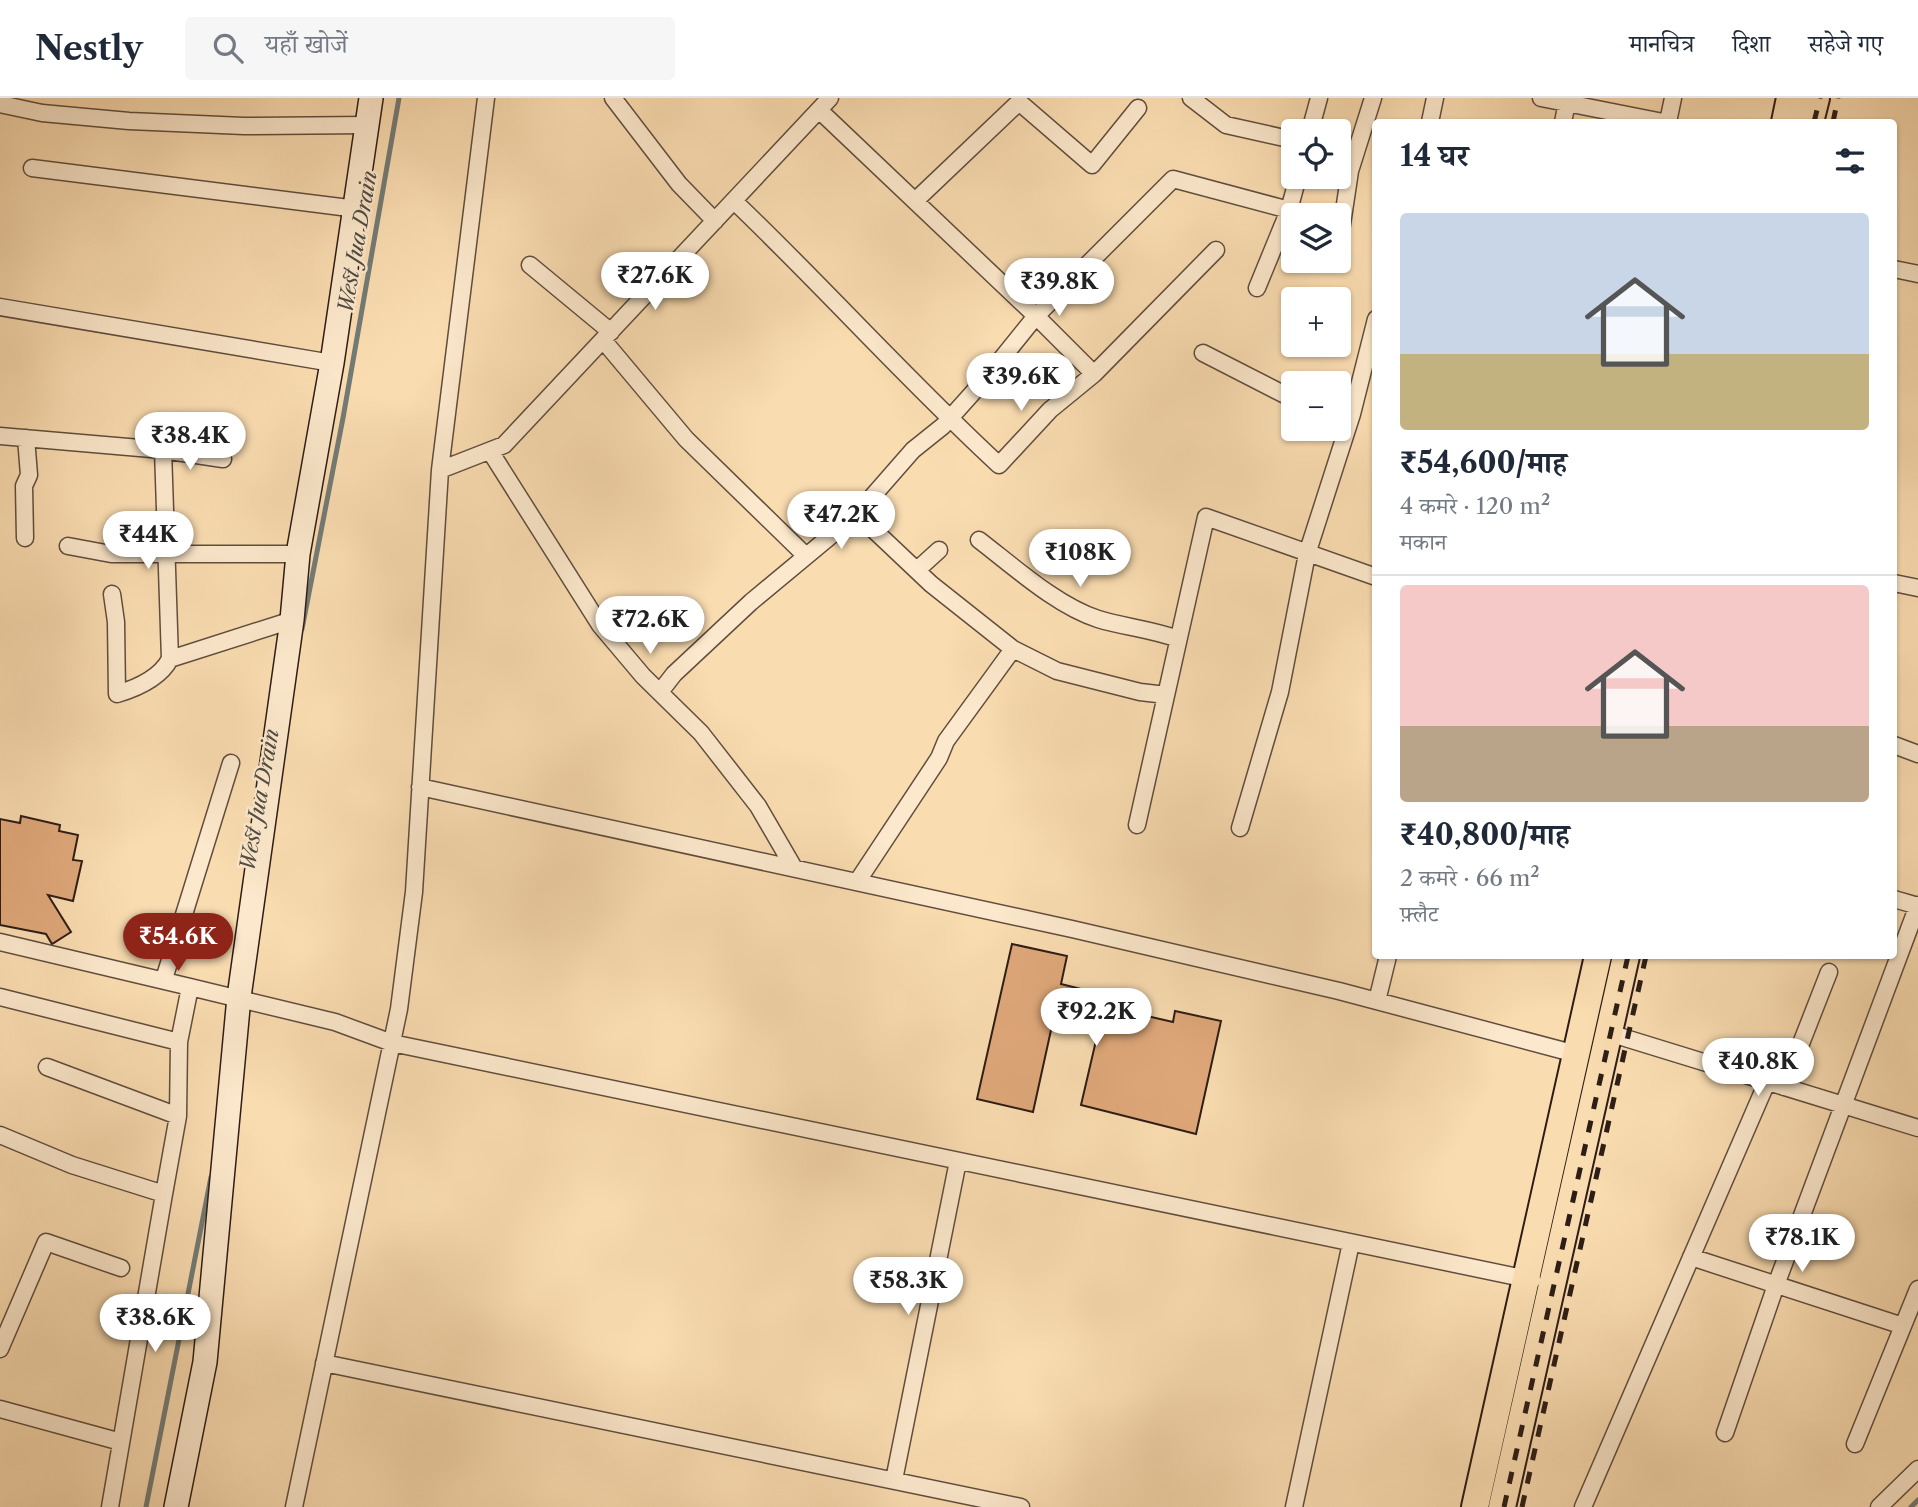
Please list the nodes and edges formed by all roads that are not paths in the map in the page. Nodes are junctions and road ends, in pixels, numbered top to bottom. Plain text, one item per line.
1 (371, 98) edge
2 (486, 98) edge
3 (613, 98) edge
4 (1191, 98) edge
5 (1319, 98) edge
6 (1373, 98) edge
7 (1435, 98) edge
8 (1541, 98) edge
9 (1673, 98) edge
10 (1790, 98) edge
11 (1816, 98) edge
12 (1021, 100) edge
13 (1567, 101) edge
14 (823, 103) edge
15 (0, 104) edge
16 (1138, 108) dead end
17 (1620, 118) edge
18 (1313, 119) edge
19 (1431, 119) edge
20 (1564, 119) edge
21 (1666, 119) edge
22 (1786, 119) edge
23 (1811, 119) edge
24 (368, 125) junction
25 (1281, 138) edge
26 (32, 168) dead end
27 (734, 201) junction
28 (915, 201) junction
29 (1345, 203) edge
30 (1281, 208) edge
31 (357, 209) junction
32 (715, 221) junction
33 (1281, 230) edge
34 (1216, 250) dead end
35 (530, 265) dead end
36 (1897, 270) edge
37 (1918, 274) edge
38 (1257, 288) dead end
39 (0, 307) edge
40 (1036, 316) junction
41 (1372, 331) edge
42 (607, 336) junction
43 (1203, 353) dead end
44 (332, 363) junction
45 (1094, 374) junction
46 (1281, 393) edge
47 (1351, 394) edge
48 (949, 419) junction
49 (0, 436) edge
50 (26, 438) junction
51 (1337, 441) edge
52 (163, 450) junction
53 (490, 451) junction
54 (223, 459) dead end
55 (440, 470) junction
56 (857, 514) junction
57 (25, 538) dead end
58 (979, 540) dead end
59 (68, 547) dead end
60 (939, 551) dead end
61 (166, 553) junction
62 (298, 554) junction
63 (1307, 554) junction
64 (806, 556) junction
65 (917, 570) junction
66 (1372, 576) edge
67 (1897, 584) edge
68 (1918, 588) edge
69 (112, 593) dead end
70 (292, 620) junction
71 (1178, 639) junction
72 (1013, 649) junction
73 (170, 659) junction
74 (660, 692) junction
75 (1166, 695) junction
76 (1897, 746) edge
77 (1918, 754) edge
78 (230, 763) dead end
79 (420, 787) junction
80 (1137, 825) dead end
81 (1240, 828) dead end
82 (794, 868) junction
83 (857, 882) junction
84 (1897, 900) edge
85 (1918, 906) edge
86 (0, 942) edge
87 (1387, 959) edge
88 (1597, 959) edge
89 (1625, 959) edge
90 (1829, 972) dead end
91 (164, 979) junction
92 (190, 987) junction
93 (0, 997) edge
94 (239, 997) junction
95 (1377, 1001) junction
96 (1609, 1033) junction
97 (179, 1042) junction
98 (392, 1042) junction
99 (1576, 1054) junction
100 (47, 1067) dead end
101 (1767, 1082) junction
102 (1784, 1087) junction
103 (1843, 1105) junction
104 (178, 1116) junction
105 (1918, 1128) edge
106 (0, 1135) edge
107 (958, 1161) junction
108 (164, 1194) junction
109 (1351, 1243) junction
110 (1691, 1257) junction
111 (121, 1268) dead end
112 (1526, 1279) junction
113 (1552, 1284) junction
114 (1776, 1285) junction
115 (1918, 1289) edge
116 (1903, 1326) junction
117 (0, 1349) edge
118 (324, 1363) junction
119 (0, 1409) edge
120 (1725, 1433) dead end
121 (121, 1442) junction
122 (1855, 1444) dead end
123 (1918, 1469) edge
124 (894, 1480) junction
125 (1012, 1506) edge
126 (110, 1507) edge
127 (176, 1507) edge
128 (294, 1507) edge
129 (1294, 1507) edge
130 (1475, 1507) edge
131 (1502, 1507) edge
132 (1583, 1507) edge
133 (1879, 1507) edge

1 - 24 main road
2 - 55 street
3 - 32 street
4 - 25 street
5 - 18 street
6 - 29 street
7 - 19 street
8 - 13 street
9 - 21 street
10 - 22 main road
11 - 23 main road
12 - 16 street
12 - 28 street
13 - 17 street
13 - 20 street
14 - 27 street
14 - 28 street
15 - 24 street
24 - 31 main road
26 - 31 street
27 - 32 street
27 - 48 street
28 - 40 street
30 - 40 street
31 - 44 main road
32 - 42 street
33 - 38 street
34 - 45 street
35 - 42 street
36 - 37 street
39 - 44 street
40 - 45 street
40 - 48 street
41 - 47 street
42 - 53 street
42 - 64 street
43 - 46 street
44 - 62 main road
45 - 48 street
48 - 56 street
49 - 50 street
50 - 52 street
50 - 57 street
51 - 63 street
52 - 54 street
52 - 61 street
53 - 55 street
53 - 74 street
55 - 79 street
56 - 64 street
56 - 65 street
58 - 71 street
59 - 61 street
60 - 65 street
61 - 62 street
61 - 73 street
62 - 70 main road
63 - 66 street
63 - 71 street
63 - 81 street
64 - 74 street
65 - 72 street
67 - 68 street
69 - 73 street
70 - 73 street
70 - 94 main road
71 - 75 street
72 - 75 street
72 - 83 street
74 - 82 street
75 - 80 street
76 - 77 street
78 - 91 street
79 - 82 street
79 - 98 street
82 - 83 street
83 - 95 street
84 - 85 street
85 - 103 street
86 - 91 street
87 - 95 street
88 - 99 main road
89 - 96 main road
90 - 102 street
91 - 92 street
92 - 94 street
92 - 97 street
93 - 97 street
94 - 98 street
94 - 127 main road
95 - 99 street
96 - 101 street
96 - 113 main road
97 - 104 street
98 - 107 street
98 - 118 street
99 - 112 main road
100 - 104 street
101 - 102 street
101 - 110 street
102 - 103 street
103 - 105 street
103 - 114 street
104 - 108 street
106 - 108 street
107 - 109 street
107 - 124 street
108 - 121 street
109 - 112 street
109 - 129 street
110 - 114 street
110 - 132 street
111 - 117 street
112 - 113 street
112 - 130 main road
113 - 131 main road
114 - 116 street
114 - 120 street
115 - 116 street
116 - 122 street
118 - 124 street
118 - 128 street
119 - 121 street
121 - 126 street
123 - 133 street
124 - 125 street

